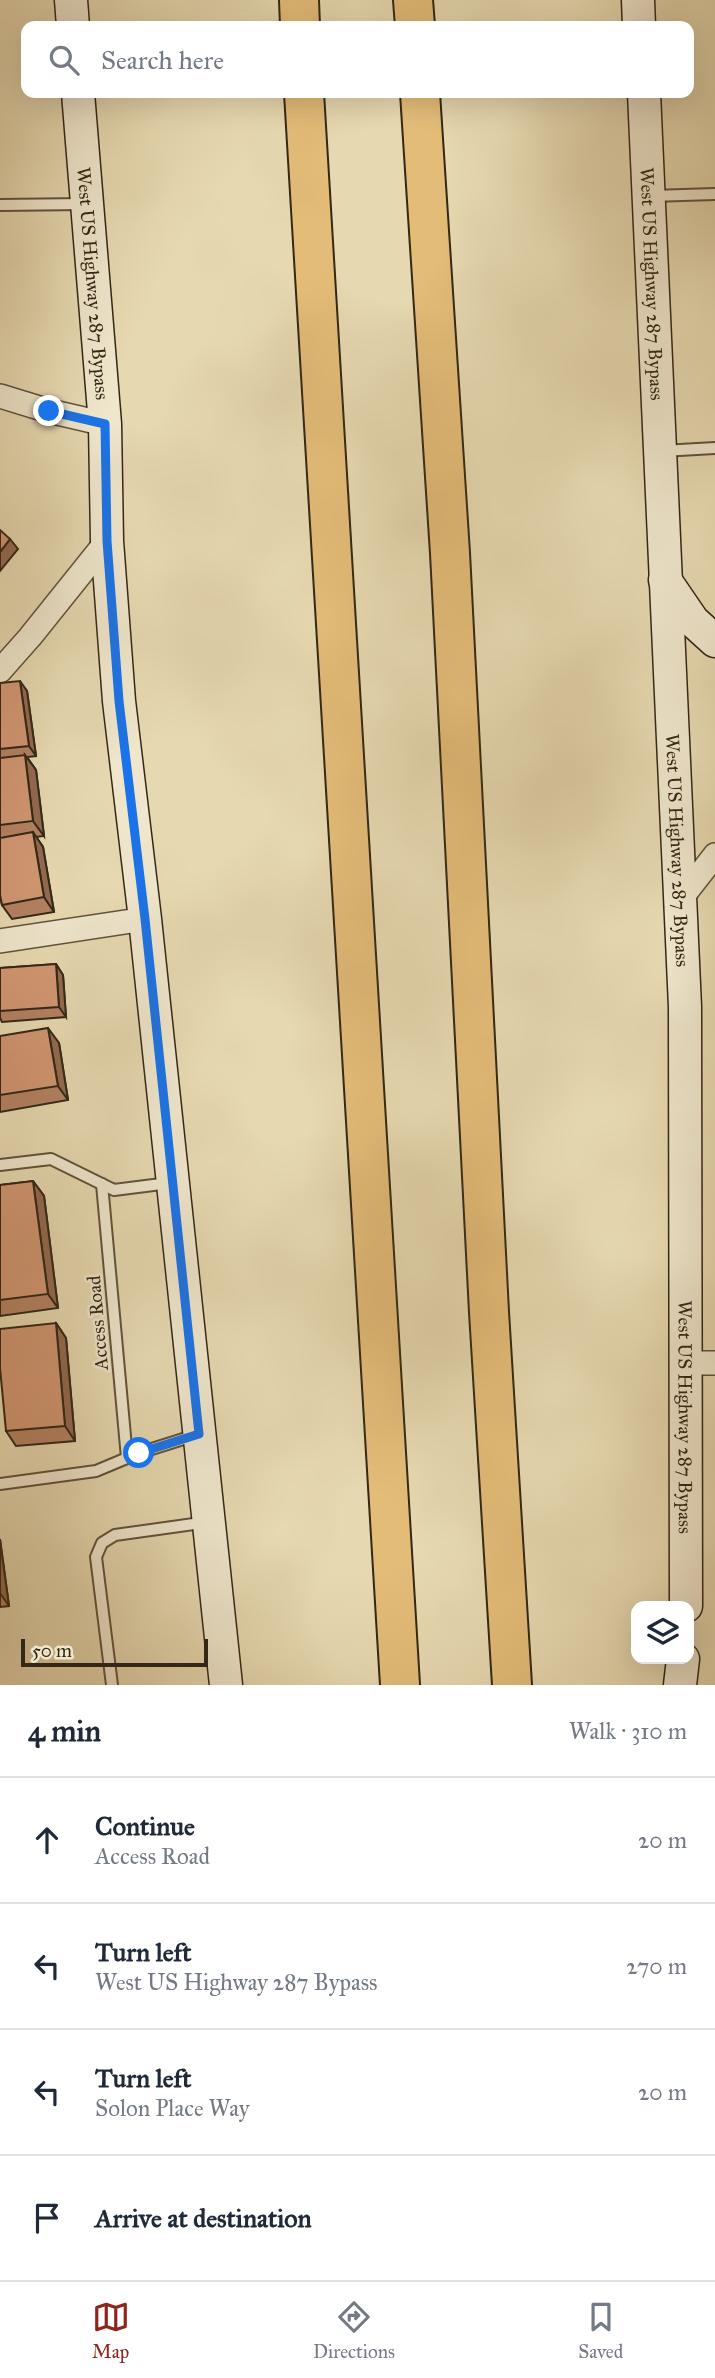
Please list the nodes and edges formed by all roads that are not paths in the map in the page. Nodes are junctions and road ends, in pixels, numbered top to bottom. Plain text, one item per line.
1 (71, 0) edge
2 (299, 0) edge
3 (413, 0) edge
4 (638, 0) edge
5 (73, 21) edge
6 (300, 21) edge
7 (415, 21) edge
8 (639, 21) edge
9 (78, 98) edge
10 (304, 98) edge
11 (419, 98) edge
12 (644, 98) edge
13 (715, 194) edge
14 (650, 196) junction
15 (87, 204) junction
16 (0, 205) edge
17 (0, 396) edge
18 (105, 424) junction
19 (715, 448) edge
20 (659, 451) junction
21 (107, 541) junction
22 (665, 579) junction
23 (715, 641) edge
24 (0, 671) edge
25 (715, 855) edge
26 (680, 900) junction
27 (145, 919) junction
28 (0, 941) edge
29 (0, 1165) edge
30 (172, 1183) junction
31 (102, 1184) junction
32 (700, 1363) edge
33 (199, 1434) junction
34 (127, 1458) junction
35 (0, 1484) edge
36 (208, 1522) junction
37 (686, 1601) edge
38 (682, 1664) edge
39 (112, 1685) edge
40 (226, 1685) edge
41 (400, 1685) edge
42 (512, 1685) edge
43 (680, 1685) edge

1 - 5 main road
2 - 6 highway
3 - 7 highway
4 - 8 main road
9 - 15 main road, West US Highway 287 Bypass
10 - 41 highway
11 - 42 highway
12 - 14 main road, West US Highway 287 Bypass
13 - 14 lane
14 - 20 main road, West US Highway 287 Bypass
15 - 16 lane
15 - 18 main road, West US Highway 287 Bypass
17 - 18 street
18 - 21 main road, West US Highway 287 Bypass
19 - 20 lane
20 - 22 main road, West US Highway 287 Bypass
21 - 24 street
21 - 27 main road, West US Highway 287 Bypass
22 - 23 main road
22 - 26 main road, West US Highway 287 Bypass
25 - 26 street
26 - 32 main road, West US Highway 287 Bypass
27 - 28 street
27 - 30 main road, West US Highway 287 Bypass
29 - 31 lane
30 - 31 lane
30 - 33 main road, West US Highway 287 Bypass
31 - 34 lane, Access Road
32 - 37 main road, West US Highway 287 Bypass
33 - 34 lane
33 - 36 main road, West US Highway 287 Bypass
34 - 35 lane
36 - 39 lane
36 - 40 main road, West US Highway 287 Bypass
38 - 43 main road

